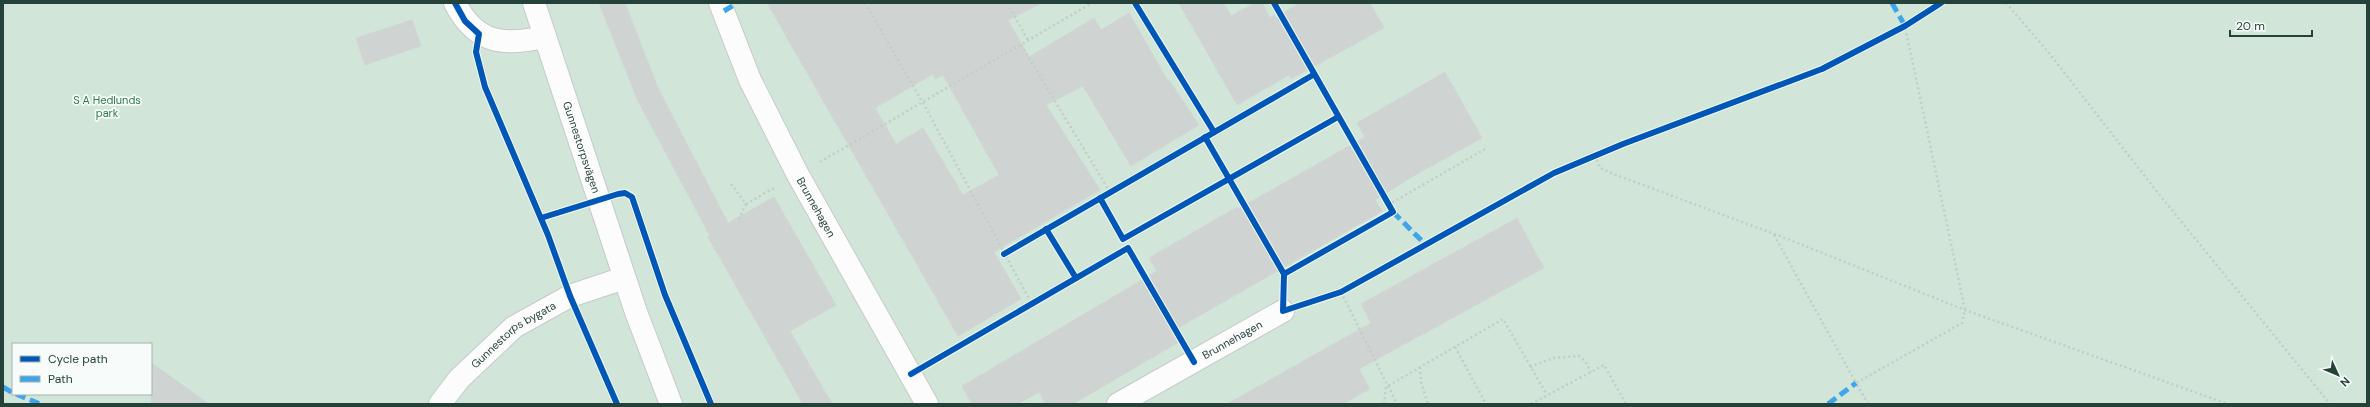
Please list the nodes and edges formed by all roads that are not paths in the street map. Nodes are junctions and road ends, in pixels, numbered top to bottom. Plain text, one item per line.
1 (455, 3) edge
2 (534, 3) edge
3 (720, 3) edge
4 (545, 37) junction
5 (624, 278) junction
6 (1284, 312) dead end
7 (440, 404) edge
8 (671, 404) edge
9 (927, 404) edge
10 (1118, 404) edge

1 - 4 street
2 - 4 street, Gunnestorpsvägen
3 - 9 street, Brunnehagen
4 - 5 street, Gunnestorpsvägen
5 - 7 street, Gunnestorps bygata
5 - 8 street, Gunnestorpsvägen
6 - 10 street, Brunnehagen

